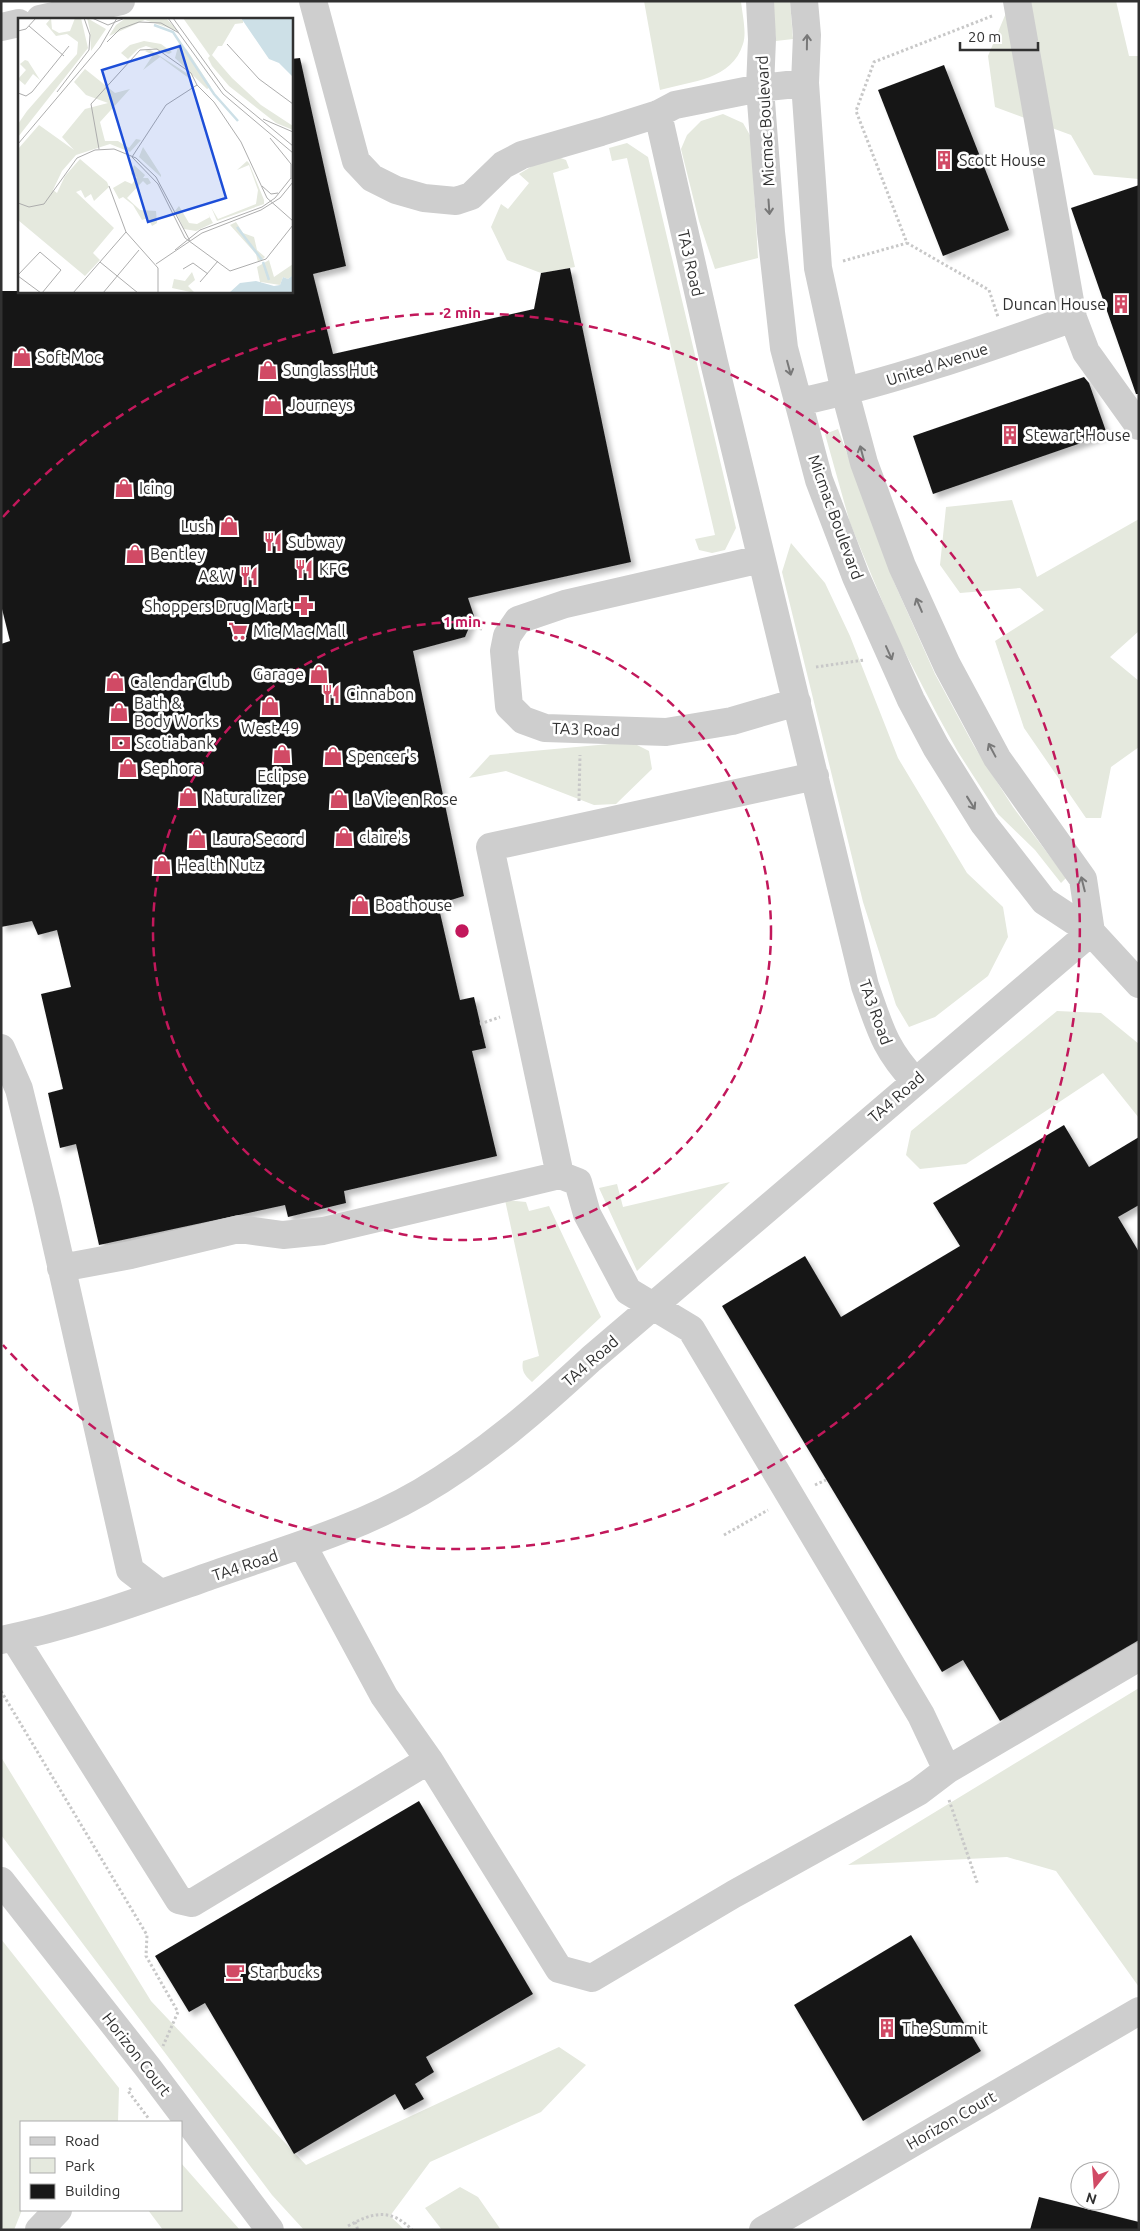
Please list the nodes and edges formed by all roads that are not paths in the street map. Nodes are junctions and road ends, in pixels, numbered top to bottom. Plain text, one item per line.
1 (120, 1) edge
2 (313, 1) edge
3 (760, 1) edge
4 (804, 1) edge
5 (1017, 4) edge
6 (44, 18) edge
7 (18, 23) edge
8 (1, 27) edge
9 (805, 83) junction
10 (760, 88) junction
11 (658, 114) junction
12 (1073, 318) junction
13 (845, 392) junction
14 (799, 402) junction
15 (1139, 426) edge
16 (761, 559) junction
17 (797, 702) junction
18 (814, 776) junction
19 (1090, 932) junction
20 (1139, 984) edge
21 (1, 1048) edge
22 (915, 1081) junction
23 (560, 1176) junction
24 (62, 1268) junction
25 (652, 1307) junction
26 (303, 1546) junction
27 (160, 1593) junction
28 (8, 1639) edge
29 (1139, 1657) edge
30 (429, 1760) junction
31 (947, 1770) junction
32 (1, 1881) edge
33 (1139, 2011) edge
34 (184, 2123) edge
35 (57, 2211) edge
36 (39, 2230) edge
37 (270, 2230) edge
38 (763, 2230) edge

1 - 6 street
2 - 11 street
3 - 10 street, Micmac Boulevard
9 -> 4 street
5 - 12 street
7 - 8 street
9 - 10 street
9 - 13 street
10 - 11 street
10 -> 14 street, Micmac Boulevard
11 - 16 street, TA3 Road
12 - 13 street, United Avenue
12 - 15 street
13 - 14 street, United Avenue
19 -> 13 street
14 -> 19 street, Micmac Boulevard
16 - 17 street, TA3 Road
16 - 17 street, TA3 Road
17 - 18 street, TA3 Road
18 - 22 street, TA3 Road
18 - 23 street
19 - 20 street, Micmac Boulevard
19 - 22 street, TA4 Road
21 - 24 street
22 - 25 street, TA4 Road
23 - 24 street
23 - 25 street
24 - 27 street
25 - 26 street, TA4 Road
25 - 31 street
26 - 27 street, TA4 Road
26 - 30 street
27 - 28 street, TA4 Road
28 - 30 street
29 - 31 street
30 - 31 street
32 - 34 street, Horizon Court
33 - 38 street, Horizon Court
34 - 37 street, Horizon Court
35 - 36 street

